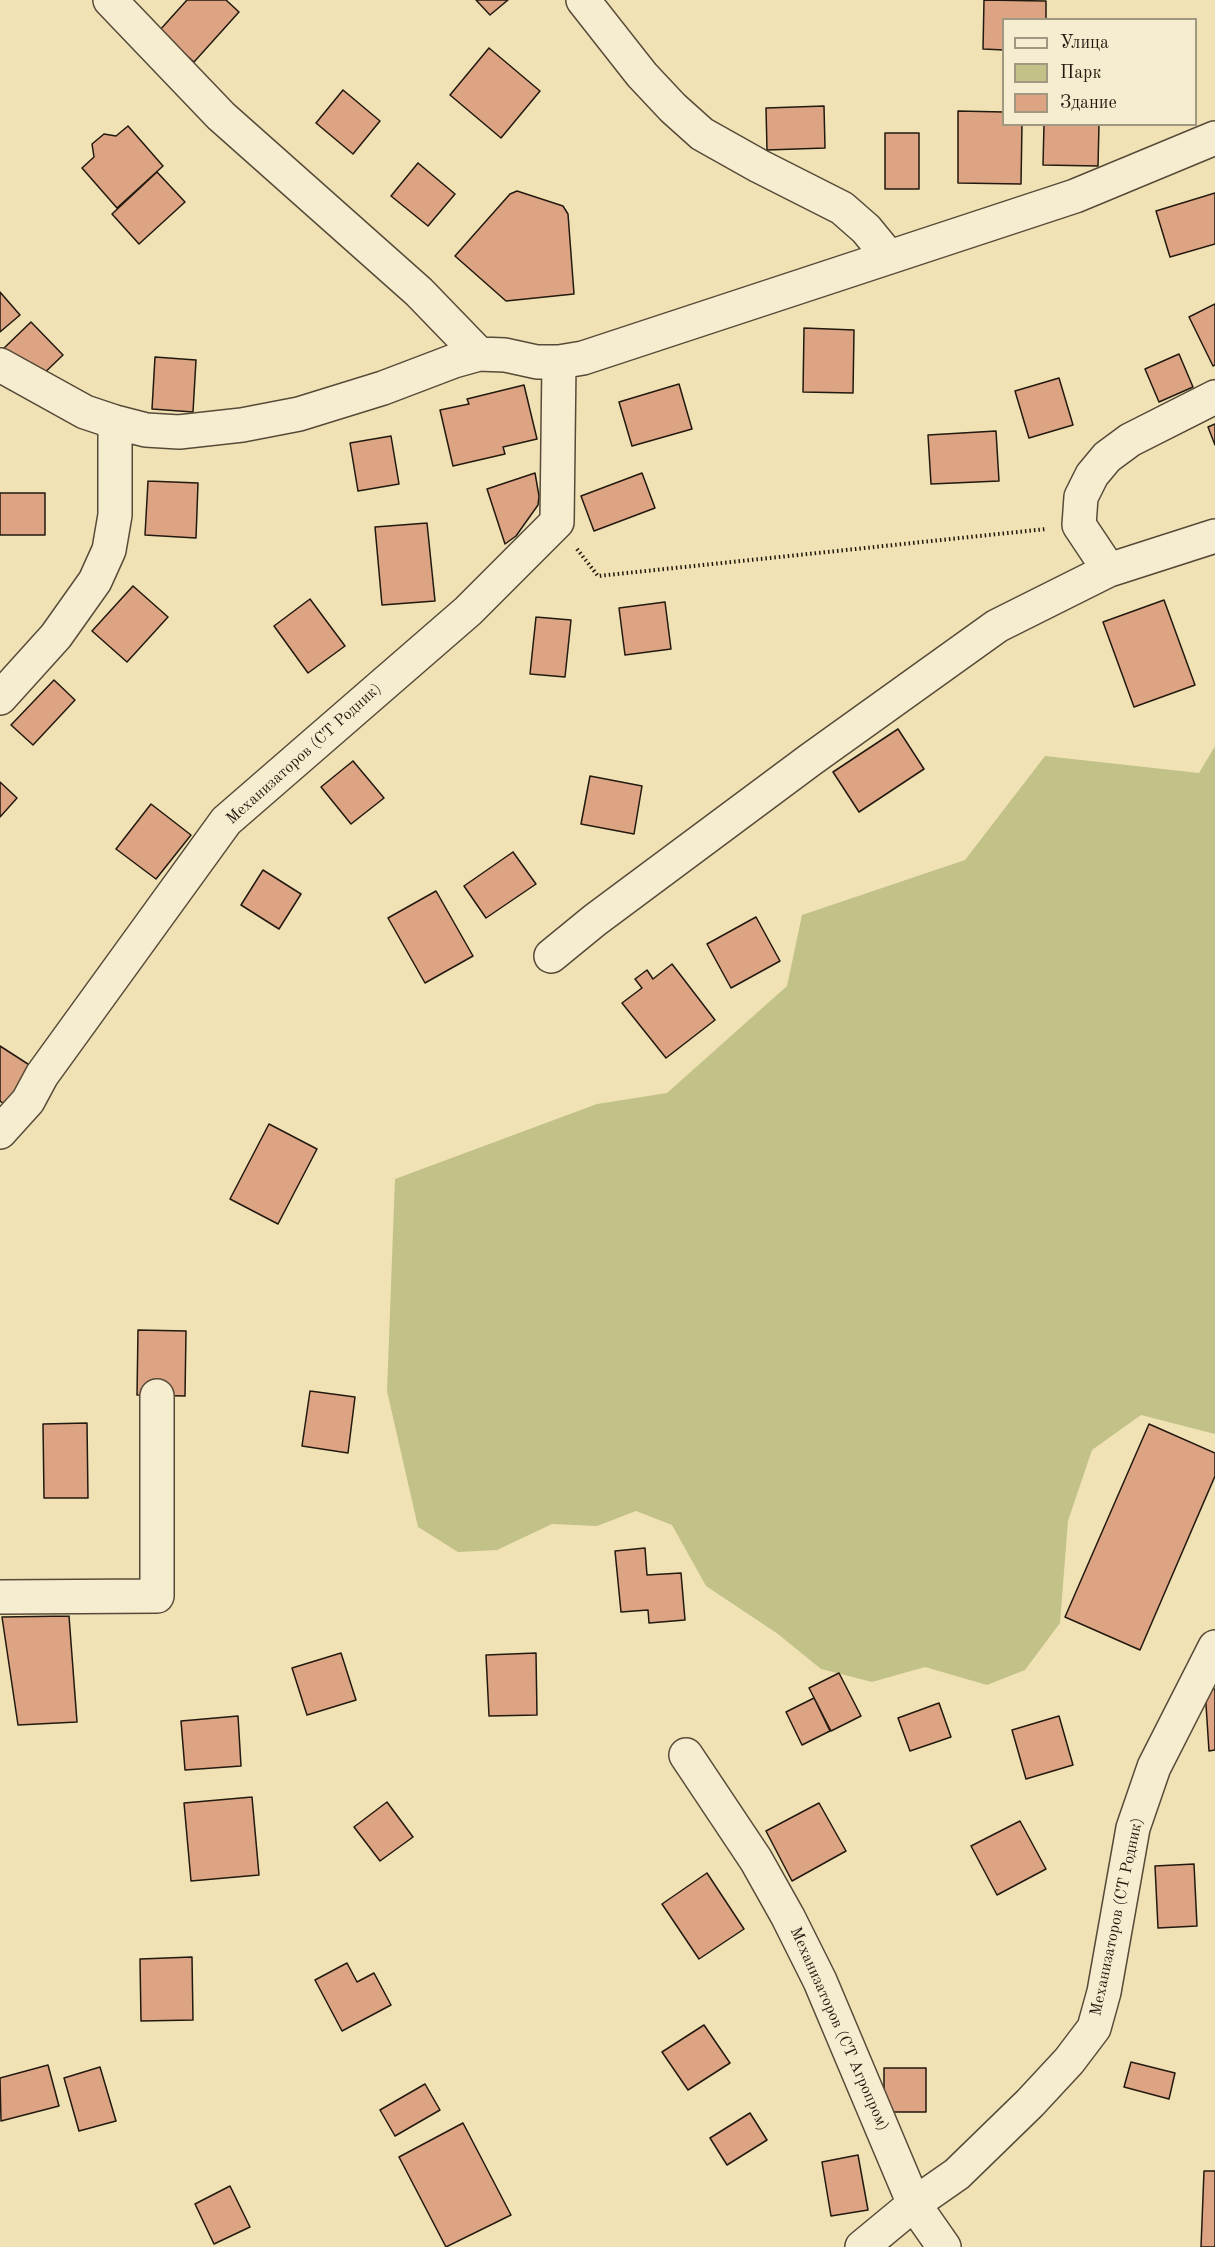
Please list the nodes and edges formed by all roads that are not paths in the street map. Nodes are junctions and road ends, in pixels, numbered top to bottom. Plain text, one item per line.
1 (110, 0) edge
2 (583, 0) edge
3 (1215, 138) edge
4 (889, 257) junction
5 (478, 354) junction
6 (559, 362) junction
7 (0, 365) edge
8 (1215, 397) edge
9 (115, 423) junction
10 (1215, 536) edge
11 (1109, 570) junction
12 (0, 698) edge
13 (551, 956) dead end
14 (0, 1132) edge
15 (157, 1396) dead end
16 (0, 1597) edge
17 (1215, 1647) edge
18 (686, 1755) dead end
19 (914, 2204) junction
20 (862, 2247) edge
21 (944, 2247) edge

1 - 5 lane
2 - 4 lane
3 - 4 lane
4 - 6 lane
5 - 6 lane
5 - 9 lane
6 - 14 lane, Механизаторов (СТ Родник)
7 - 9 lane
8 - 11 lane
9 - 12 lane
10 - 11 lane
11 - 13 lane
15 - 16 lane
17 - 19 lane, Механизаторов (СТ Родник)
18 - 19 lane, Механизаторов (СТ Агропром)
19 - 20 lane, Механизаторов (СТ Родник)
19 - 21 lane, Механизаторов (СТ Агропром)

